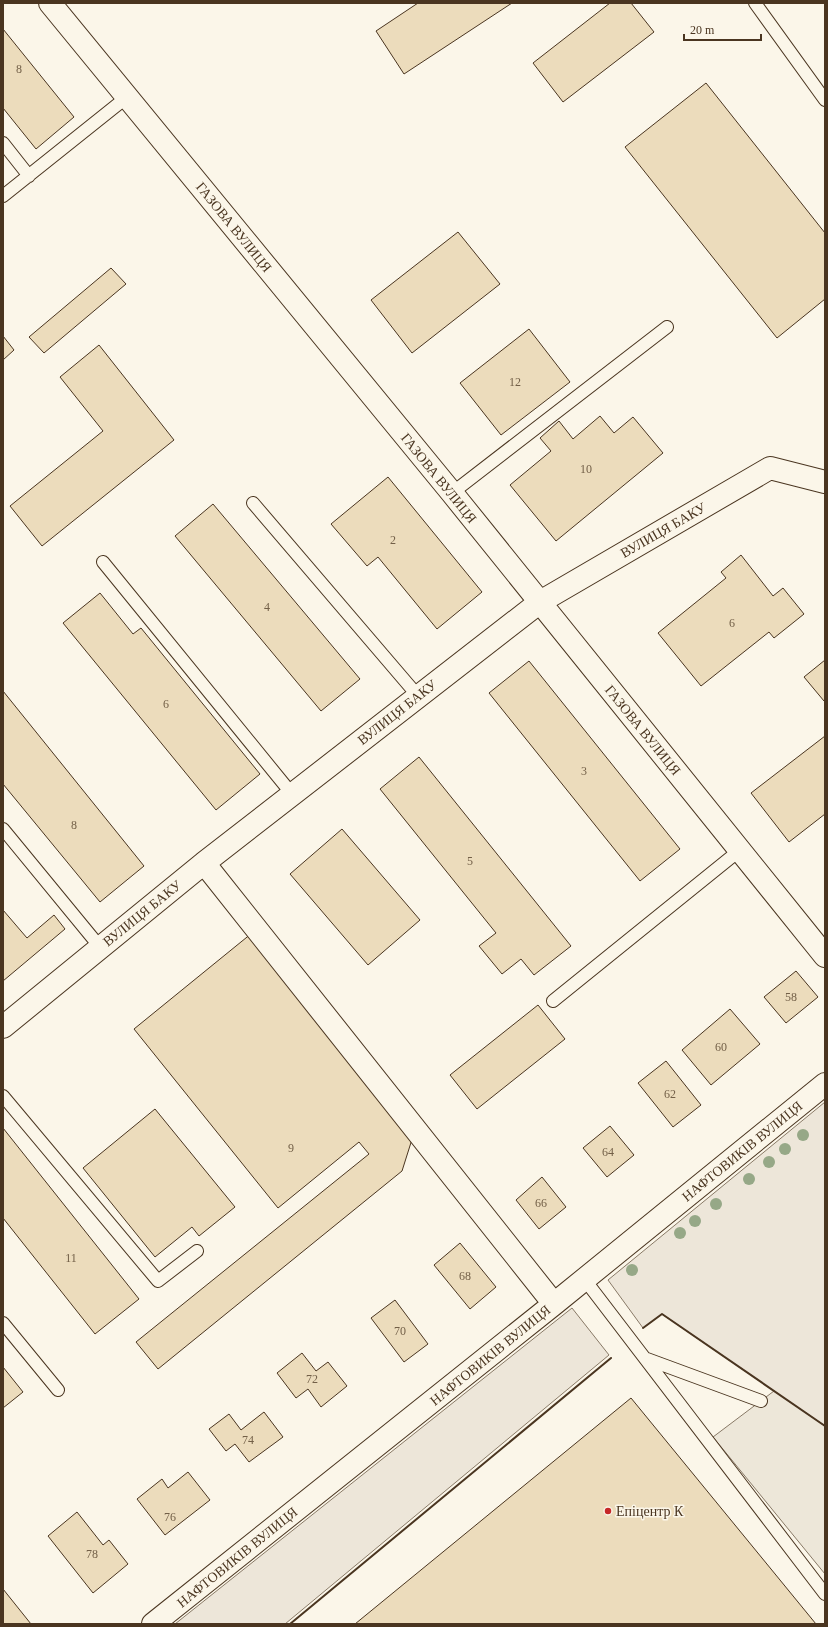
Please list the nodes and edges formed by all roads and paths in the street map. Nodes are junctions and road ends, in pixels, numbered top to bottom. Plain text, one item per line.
1 (50, 3) edge
2 (755, 3) edge
3 (127, 97) junction
4 (825, 100) edge
5 (3, 143) edge
6 (29, 176) junction
7 (3, 196) edge
8 (667, 327) dead end
9 (825, 482) edge
10 (452, 493) junction
11 (253, 503) dead end
12 (103, 562) dead end
13 (540, 602) junction
14 (418, 696) junction
15 (292, 794) junction
16 (3, 829) edge
17 (740, 850) junction
18 (204, 863) junction
19 (100, 947) junction
20 (825, 956) edge
21 (553, 1001) dead end
22 (3, 1027) edge
23 (825, 1084) edge
24 (3, 1096) edge
25 (197, 1251) dead end
26 (585, 1280) junction
27 (554, 1304) junction
28 (3, 1323) edge
29 (647, 1359) junction
30 (58, 1390) dead end
31 (761, 1401) dead end
32 (825, 1594) edge
33 (153, 1624) edge

1 - 3 street, ГАЗОВА ВУЛИЦЯ
2 - 4 lane
3 - 6 lane
3 - 10 street, ГАЗОВА ВУЛИЦЯ
5 - 6 lane
6 - 7 lane
8 - 10 lane
9 - 13 street, ВУЛИЦЯ БАКУ
10 - 13 street, ГАЗОВА ВУЛИЦЯ
11 - 14 lane
12 - 15 lane
13 - 14 street, ВУЛИЦЯ БАКУ
13 - 17 street, ГАЗОВА ВУЛИЦЯ
14 - 15 street, ВУЛИЦЯ БАКУ
15 - 18 street, ВУЛИЦЯ БАКУ
16 - 19 lane
17 - 20 street, ГАЗОВА ВУЛИЦЯ
17 - 21 lane
18 - 19 street, ВУЛИЦЯ БАКУ
18 - 27 street
19 - 22 street, ВУЛИЦЯ БАКУ
23 - 26 street, НАФТОВИКІВ ВУЛИЦЯ
24 - 25 lane
26 - 27 street, НАФТОВИКІВ ВУЛИЦЯ
26 - 29 lane
27 - 33 street, НАФТОВИКІВ ВУЛИЦЯ
28 - 30 lane
29 - 31 lane
29 - 32 lane

